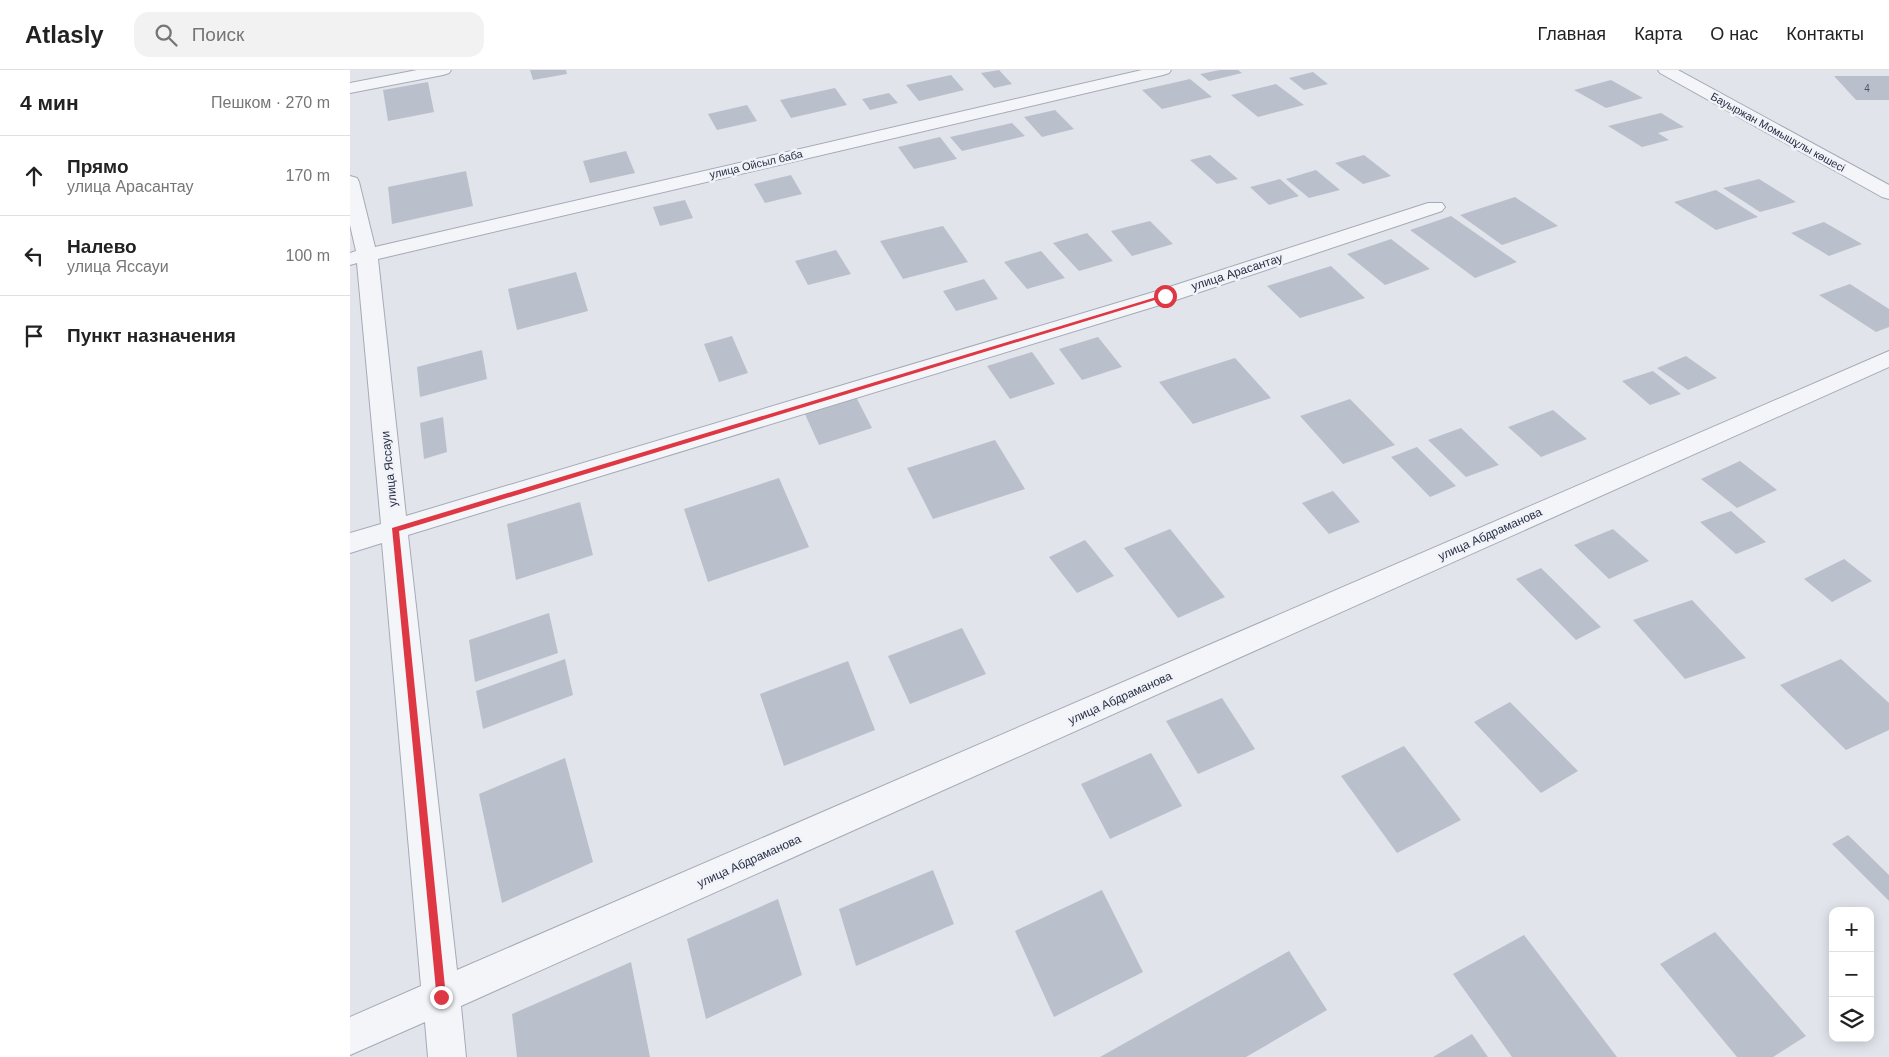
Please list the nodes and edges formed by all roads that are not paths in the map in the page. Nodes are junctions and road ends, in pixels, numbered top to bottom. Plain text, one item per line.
1 (443, 70) edge
2 (1163, 70) edge
3 (1666, 70) edge
4 (350, 88) edge
5 (350, 182) edge
6 (1889, 193) edge
7 (1435, 207) dead end
8 (358, 257) edge
9 (1889, 358) edge
10 (395, 530) junction
11 (350, 543) edge
12 (441, 997) junction
13 (350, 1036) edge
14 (447, 1057) edge

1 - 4 street
2 - 8 street, улица Ойсыл баба
3 - 6 street, Бауыржан Момышұлы көшесі
5 - 8 street, улица Яссауи
7 - 10 street, улица Арасантау
8 - 10 street, улица Яссауи
9 - 12 street, улица Абдраманова
10 - 11 street, улица Арасантау
10 - 12 street, улица Яссауи
12 - 13 street, улица Абдраманова
12 - 14 street, улица Яссауи

